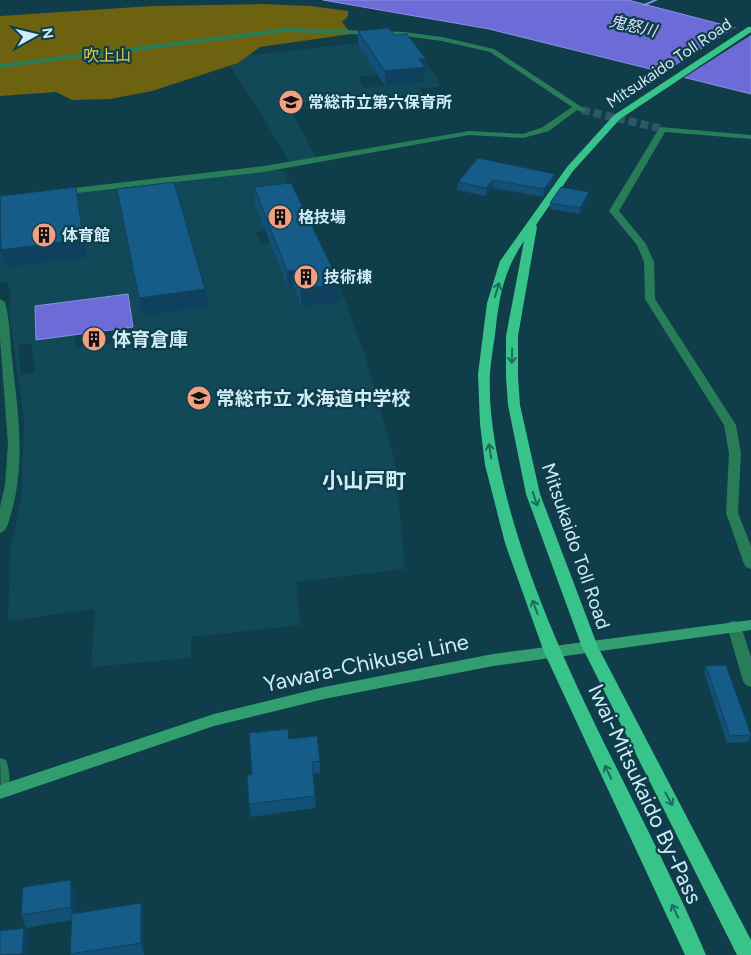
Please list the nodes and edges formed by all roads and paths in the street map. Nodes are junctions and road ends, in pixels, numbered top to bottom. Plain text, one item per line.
1 (751, 29) edge
2 (0, 66) edge
3 (751, 137) edge
4 (45, 194) edge
5 (533, 221) junction
6 (0, 302) edge
7 (0, 528) edge
8 (751, 564) edge
9 (751, 624) edge
10 (734, 626) junction
11 (590, 647) junction
12 (552, 652) junction
13 (751, 681) edge
14 (0, 765) edge
15 (1, 791) edge
16 (696, 955) edge
17 (748, 955) edge

1 - 5 highway, Mitsukaido Toll Road
2 - 4 street
3 - 8 street
5 -> 11 highway, Mitsukaido Toll Road
12 -> 5 highway, Mitsukaido Toll Road
6 - 7 street
9 - 10 main road, Yawara-Chikusei Line
10 - 11 main road, Yawara-Chikusei Line
10 - 13 street
11 - 12 main road, Yawara-Chikusei Line
11 -> 17 highway, Iwai-Mitsukaido By-Pass
12 - 15 main road, Yawara-Chikusei Line
16 -> 12 highway, Iwai-Mitsukaido By-Pass
14 - 15 street

